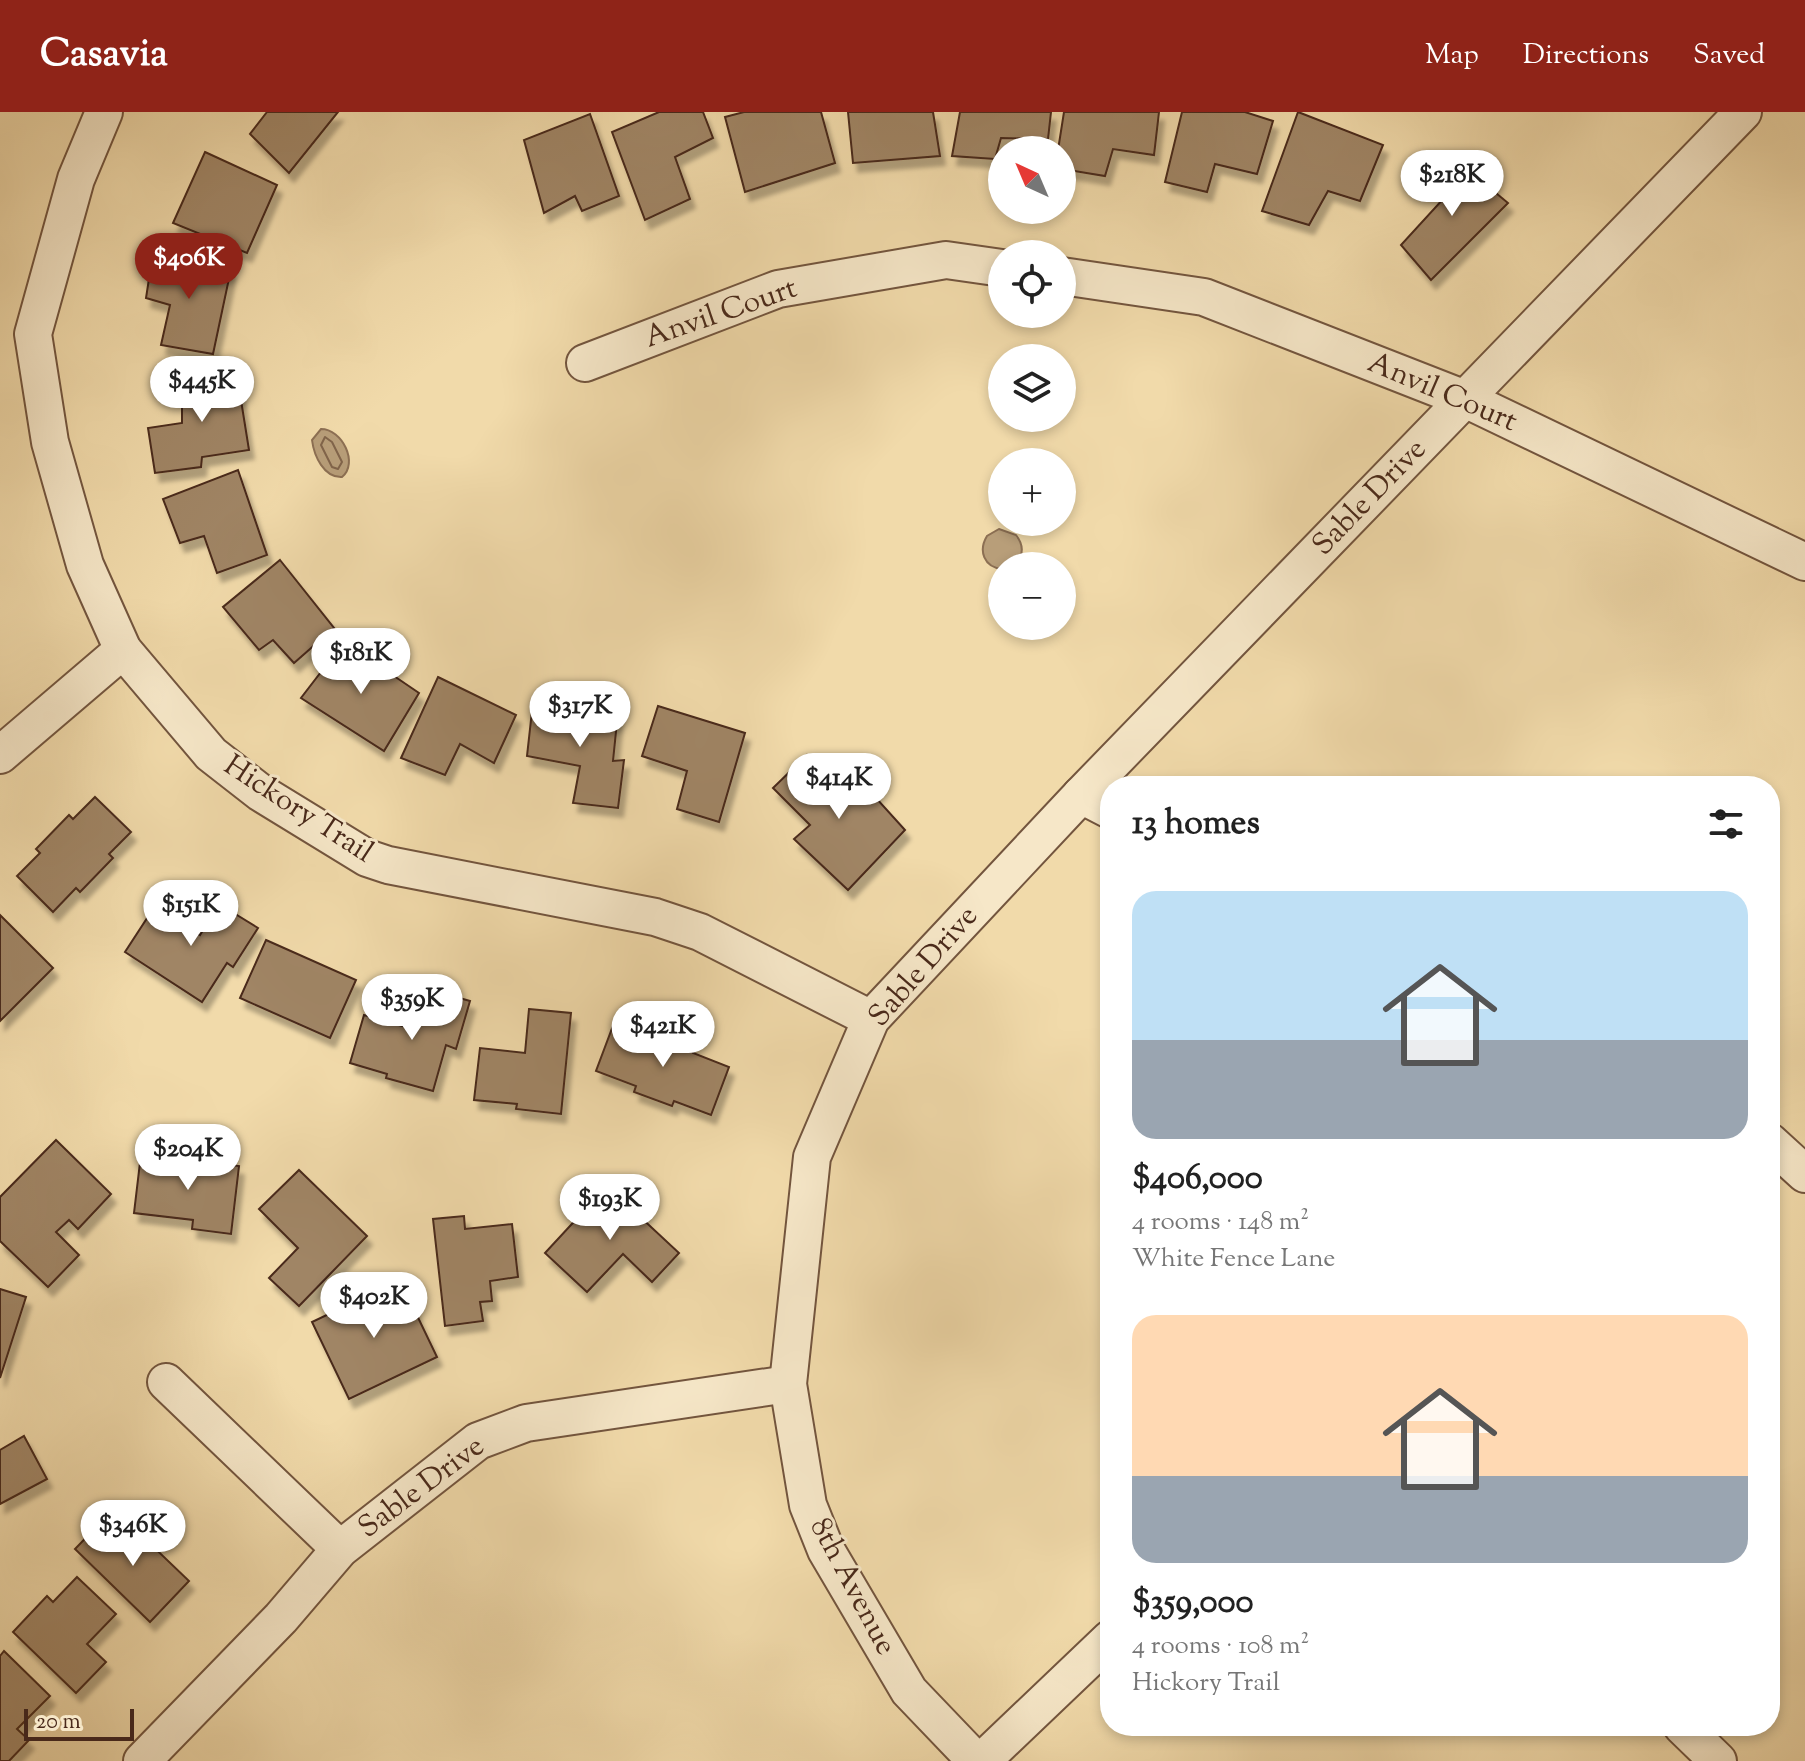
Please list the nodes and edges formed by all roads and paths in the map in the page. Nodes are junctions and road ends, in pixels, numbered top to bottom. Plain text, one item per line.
1 (104, 112) edge
2 (1743, 112) edge
3 (988, 266) edge
4 (1076, 278) edge
5 (585, 363) dead end
6 (1465, 399) junction
7 (1805, 562) edge
8 (123, 650) junction
9 (0, 755) edge
10 (1121, 776) edge
11 (1096, 803) edge
12 (871, 1019) junction
13 (1780, 1151) edge
14 (1805, 1174) edge
15 (166, 1382) dead end
16 (788, 1384) junction
17 (340, 1549) junction
18 (1100, 1648) edge
19 (1692, 1736) edge
20 (142, 1761) edge
21 (979, 1761) edge
22 (1718, 1761) edge

1 - 8 street, Hickory Trail
2 - 6 street, Sable Drive
3 - 5 street, Anvil Court
4 - 6 street, Anvil Court
6 - 7 street, Anvil Court
6 - 10 street, Sable Drive
8 - 9 street
8 - 12 street, Hickory Trail
11 - 12 street, Sable Drive
12 - 16 street, Sable Drive
13 - 14 street
15 - 17 street
16 - 17 street, Sable Drive
16 - 21 street, 8th Avenue
17 - 20 street, Sable Drive
18 - 21 street
19 - 22 street

